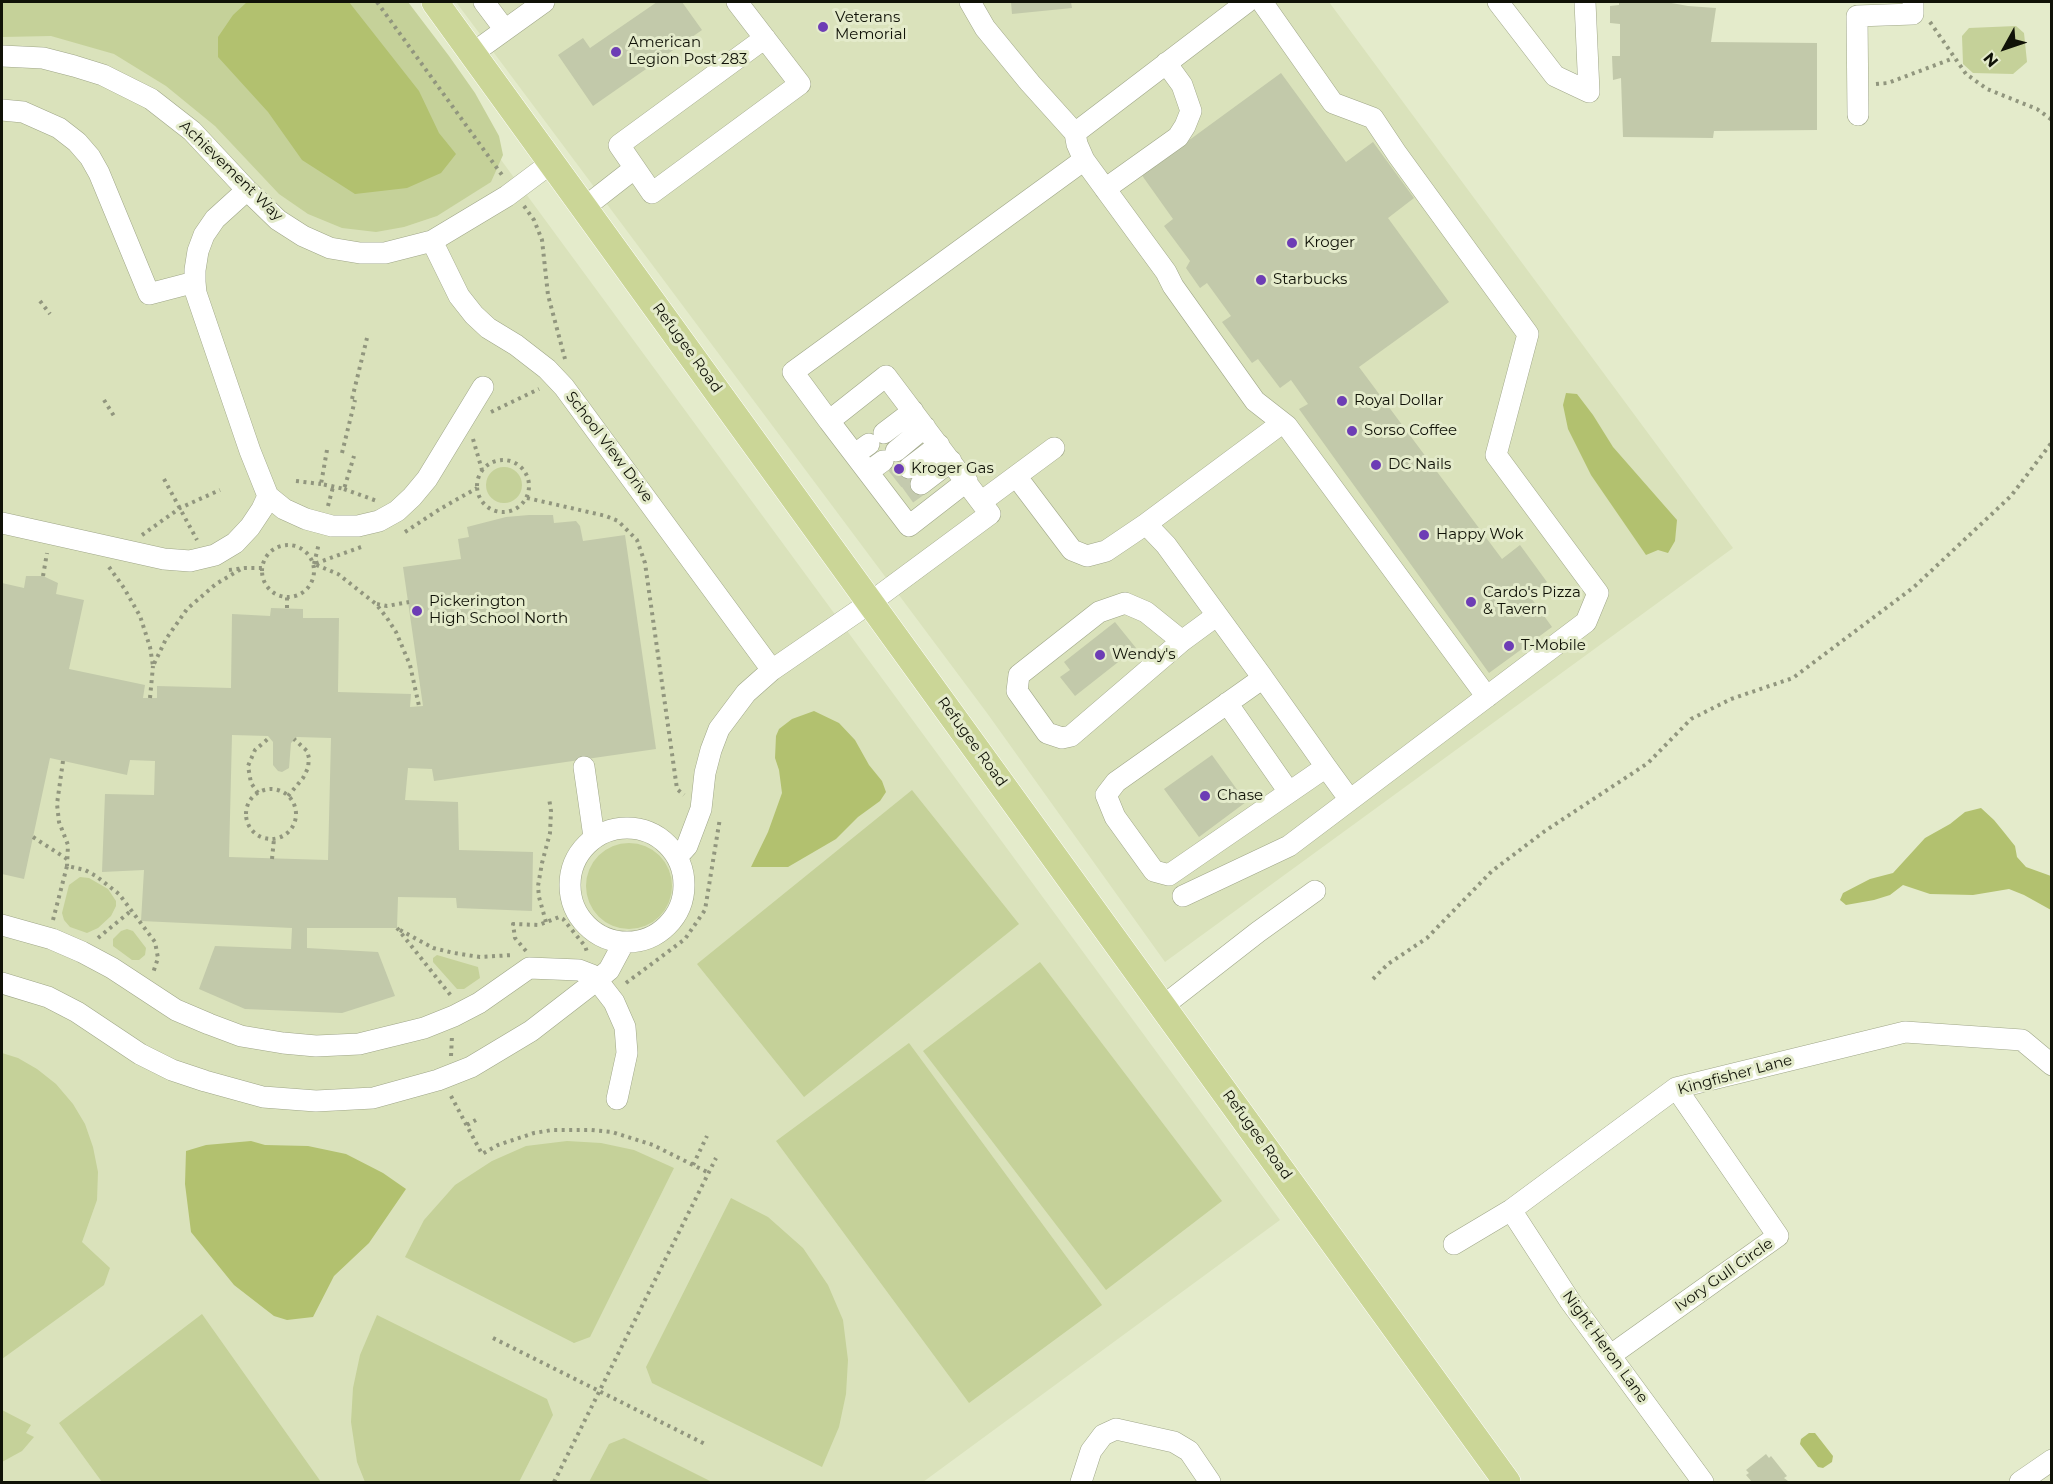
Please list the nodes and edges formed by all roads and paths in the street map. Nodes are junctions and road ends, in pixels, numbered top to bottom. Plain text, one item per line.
1 (435, 2) edge
2 (484, 2) edge
3 (544, 2) edge
4 (737, 2) edge
5 (970, 2) edge
6 (1247, 2) edge
7 (1262, 2) edge
8 (1498, 2) edge
9 (1585, 2) edge
10 (1913, 8) edge
11 (1856, 9) edge
12 (505, 30) junction
13 (765, 38) junction
14 (473, 53) junction
15 (2, 56) edge
16 (1954, 58) junction
17 (1166, 63) junction
18 (1857, 85) junction
19 (2, 110) edge
20 (1858, 115) dead end
21 (2052, 120) edge
22 (1075, 133) junction
23 (1084, 160) junction
24 (551, 163) junction
25 (635, 168) junction
26 (1105, 189) junction
27 (247, 190) junction
28 (585, 207) junction
29 (432, 241) junction
30 (195, 282) junction
31 (40, 301) dead end
32 (50, 314) dead end
33 (367, 338) dead end
34 (553, 376) junction
35 (483, 387) dead end
36 (104, 400) dead end
37 (114, 416) dead end
38 (486, 416) dead end
39 (919, 419) junction
40 (830, 421) junction
41 (1282, 423) junction
42 (472, 437) dead end
43 (2052, 442) edge
44 (869, 444) junction
45 (1054, 448) dead end
46 (327, 450) dead end
47 (342, 453) dead end
48 (945, 453) junction
49 (354, 456) dead end
50 (882, 461) junction
51 (482, 470) junction
52 (1016, 476) junction
53 (164, 479) dead end
54 (296, 481) dead end
55 (967, 481) junction
56 (321, 484) junction
57 (901, 487) junction
58 (477, 488) junction
59 (220, 490) dead end
60 (268, 496) junction
61 (527, 498) junction
62 (981, 501) junction
63 (180, 508) junction
64 (2, 523) edge
65 (1146, 524) junction
66 (402, 533) dead end
67 (369, 545) dead end
68 (48, 549) dead end
69 (201, 549) dead end
70 (126, 551) junction
71 (104, 561) dead end
72 (314, 564) junction
73 (245, 568) junction
74 (262, 568) junction
75 (223, 571) dead end
76 (43, 576) dead end
77 (287, 597) junction
78 (409, 602) dead end
79 (871, 602) junction
80 (376, 604) junction
81 (287, 608) dead end
82 (1216, 616) junction
83 (1182, 641) junction
84 (153, 666) junction
85 (772, 670) junction
86 (1263, 678) junction
87 (1487, 697) junction
88 (150, 698) dead end
89 (1227, 703) junction
90 (419, 706) dead end
91 (270, 738) dead end
92 (294, 740) dead end
93 (63, 761) dead end
94 (584, 767) dead end
95 (1326, 767) junction
96 (1290, 792) junction
97 (258, 793) junction
98 (288, 796) junction
99 (549, 798) dead end
100 (1350, 800) junction
101 (711, 811) junction
102 (33, 837) dead end
103 (594, 837) junction
104 (273, 839) junction
105 (677, 857) junction
106 (272, 859) dead end
107 (68, 860) junction
108 (67, 866) junction
109 (1315, 891) dead end
110 (1183, 896) dead end
111 (132, 910) junction
112 (546, 922) junction
113 (2, 925) edge
114 (59, 927) dead end
115 (94, 942) dead end
116 (624, 942) junction
117 (519, 954) junction
118 (510, 961) dead end
119 (146, 974) dead end
120 (1374, 979) dead end
121 (2, 983) edge
122 (598, 983) junction
123 (446, 1003) dead end
124 (1163, 1006) junction
125 (2052, 1065) edge
126 (1676, 1088) junction
127 (442, 1096) dead end
128 (617, 1099) dead end
129 (476, 1120) dead end
130 (467, 1125) junction
131 (707, 1136) dead end
132 (716, 1158) dead end
133 (693, 1165) junction
134 (709, 1173) junction
135 (1511, 1210) junction
136 (1454, 1244) dead end
137 (493, 1338) dead end
138 (1611, 1355) junction
139 (600, 1391) junction
140 (707, 1445) dead end
141 (2052, 1460) edge
142 (1692, 1479) edge
143 (554, 1482) edge
144 (1082, 1482) edge
145 (1210, 1482) edge
146 (1507, 1482) edge
147 (2020, 1482) edge

1 - 14 main road, Refugee Road
2 - 12 street
3 - 12 street
4 - 13 street
5 - 22 street
6 - 17 street
7 - 87 street
8 - 9 street
10 - 11 street
10 - 16 path
11 - 18 street
12 - 14 street
13 - 25 street
13 - 25 street
14 - 24 main road, Refugee Road
15 - 27 street, Achievement Way
16 - 18 path
16 - 21 path
17 - 22 street
17 - 26 street
18 - 20 street
19 - 30 street
22 - 23 street
23 - 26 street
23 - 40 street
24 - 28 main road, Refugee Road
24 - 29 street, Achievement Way
25 - 28 street
26 - 41 street
27 - 29 street, Achievement Way
27 - 30 street
28 - 79 main road, Refugee Road
29 - 34 street, School View Drive
30 - 60 street
31 - 32 path
33 - 47 path
34 - 38 path
34 - 85 street, School View Drive
35 - 60 street
36 - 37 path
39 - 40 street
39 - 44 street
39 - 48 street
39 - 50 street
40 - 44 street
41 - 65 street
41 - 87 street
42 - 51 path
43 - 120 path
44 - 50 street
45 - 52 street
46 - 56 path
48 - 55 street
48 - 57 street
49 - 56 path
50 - 57 street
51 - 58 path
51 - 61 path
52 - 62 street
52 - 65 street
53 - 63 path
54 - 56 path
55 - 57 street
55 - 62 street
58 - 61 path
58 - 66 path
59 - 63 path
60 - 70 street
61 - 101 path
62 - 79 street
63 - 69 path
63 - 70 path
64 - 70 street
65 - 82 street
67 - 72 path
68 - 76 path
71 - 84 path
72 - 74 path
72 - 77 path
72 - 80 path
73 - 74 path
73 - 75 path
73 - 84 path
74 - 77 path
77 - 81 path
78 - 80 path
79 - 85 street
79 - 124 main road, Refugee Road
80 - 90 path
82 - 83 street
82 - 86 street
83 - 83 street
84 - 88 path
85 - 101 street
86 - 89 street
86 - 95 street
87 - 100 street
89 - 96 street
89 - 96 street
91 - 97 path
92 - 98 path
93 - 107 path
94 - 103 street
95 - 96 street
95 - 100 street
97 - 98 path
97 - 104 path
98 - 104 path
99 - 112 path
100 - 110 street
101 - 105 street
101 - 122 path
102 - 107 path
103 - 105 street
103 - 116 street
104 - 106 path
105 - 116 street
107 - 108 path
108 - 111 path
108 - 114 path
109 - 124 street
111 - 115 path
111 - 119 path
112 - 117 path
112 - 122 path
113 - 122 street
116 - 122 street
117 - 118 path
117 - 123 path
121 - 122 street
122 - 128 street
124 - 146 main road, Refugee Road
125 - 126 street, Kingfisher Lane
126 - 135 street, Kingfisher Lane
126 - 138 street, Ivory Gull Circle
127 - 130 path
129 - 130 path
130 - 133 path
131 - 133 path
132 - 134 path
133 - 134 path
134 - 139 path
135 - 136 street, Kingfisher Lane
135 - 138 street, Night Heron Lane
137 - 139 path
138 - 142 street, Night Heron Lane
139 - 140 path
139 - 143 path
141 - 147 street
144 - 145 street

